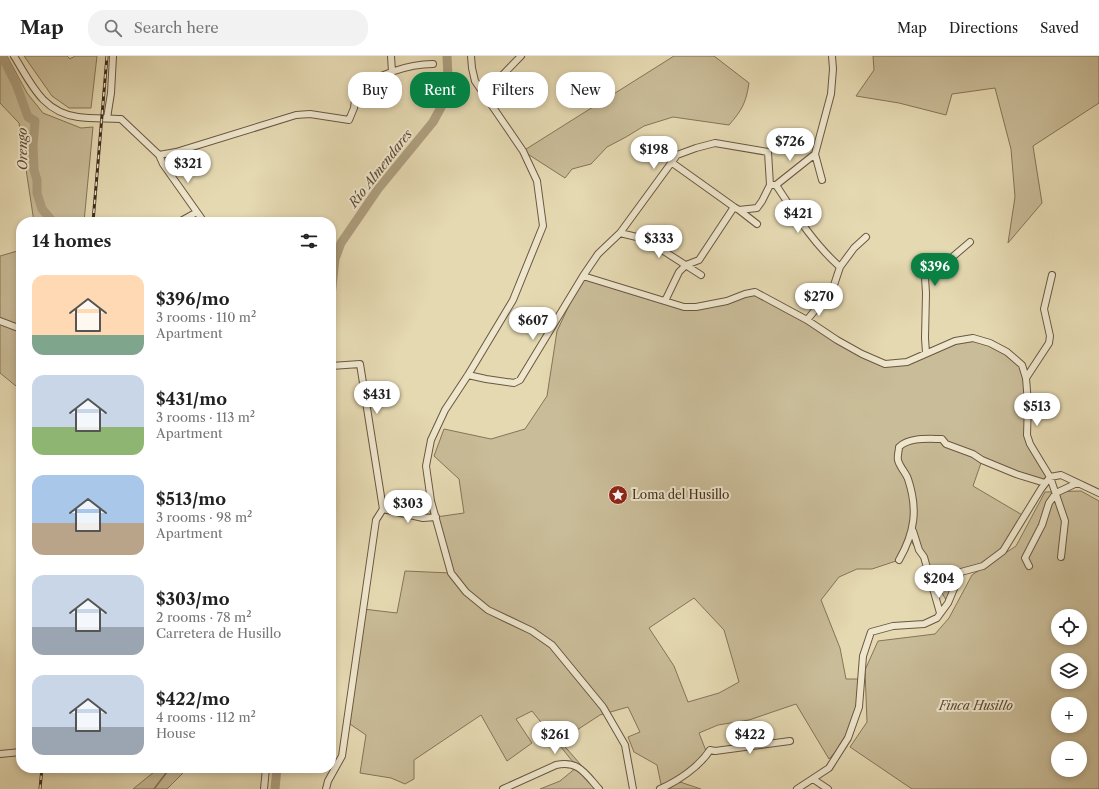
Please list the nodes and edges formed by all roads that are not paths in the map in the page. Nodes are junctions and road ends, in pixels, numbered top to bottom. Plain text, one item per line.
1 (14, 56) edge
2 (113, 56) edge
3 (391, 56) edge
4 (471, 56) edge
5 (521, 56) edge
6 (832, 56) edge
7 (433, 64) dead end
8 (392, 72) joint
9 (505, 72) edge
10 (478, 85) edge
11 (354, 108) edge
12 (494, 108) edge
13 (107, 118) junction
14 (815, 154) junction
15 (159, 155) junction
16 (671, 162) junction
17 (822, 180) dead end
18 (773, 185) junction
19 (736, 209) junction
20 (197, 212) junction
21 (188, 217) edge
22 (200, 217) edge
23 (757, 224) dead end
24 (620, 233) junction
25 (866, 237) dead end
26 (970, 242) dead end
27 (686, 266) junction
28 (840, 267) junction
29 (1052, 274) dead end
30 (701, 275) dead end
31 (583, 276) junction
32 (665, 301) junction
33 (808, 320) junction
34 (0, 321) edge
35 (16, 327) edge
36 (926, 354) junction
37 (336, 366) edge
38 (468, 375) junction
39 (1026, 378) junction
40 (1050, 477) junction
41 (1045, 482) junction
42 (1077, 483) junction
43 (1056, 493) junction
44 (1099, 494) edge
45 (383, 509) junction
46 (436, 517) junction
47 (912, 531) junction
48 (1061, 557) dead end
49 (899, 560) dead end
50 (1029, 566) dead end
51 (940, 613) junction
52 (790, 741) dead end
53 (16, 752) edge
54 (0, 754) edge
55 (336, 767) edge
56 (266, 773) edge
57 (332, 773) edge
58 (813, 779) junction
59 (264, 789) edge
60 (326, 789) edge
61 (503, 789) edge
62 (599, 789) edge
63 (633, 789) edge
64 (660, 789) edge
65 (797, 789) edge
66 (828, 789) edge

1 - 13 street
2 - 13 street
3 - 8 street
4 - 10 street
5 - 9 street
6 - 14 street
7 - 8 street
11 - 15 street
12 - 38 street
13 - 15 street
14 - 17 street
14 - 18 street
15 - 20 street
16 - 18 street
16 - 19 street
16 - 24 street
18 - 19 street
18 - 28 street
19 - 23 street
19 - 27 street
20 - 21 street
20 - 22 street
24 - 27 street
24 - 31 street
25 - 28 street
26 - 36 street
27 - 30 street
27 - 32 street
28 - 33 street
29 - 39 street
31 - 32 street
31 - 38 street
32 - 33 street
33 - 36 street
34 - 35 street
36 - 39 street
37 - 45 street
38 - 46 street
39 - 40 street
40 - 41 street
40 - 42 street
40 - 43 street
41 - 47 street
41 - 51 street
42 - 43 street
42 - 44 street
43 - 48 street
43 - 50 street
45 - 46 street
45 - 55 street
46 - 63 street
47 - 49 street
47 - 51 street
51 - 58 street
52 - 64 street
53 - 54 street
56 - 59 street
57 - 60 street
58 - 65 street
58 - 66 street
61 - 62 street

